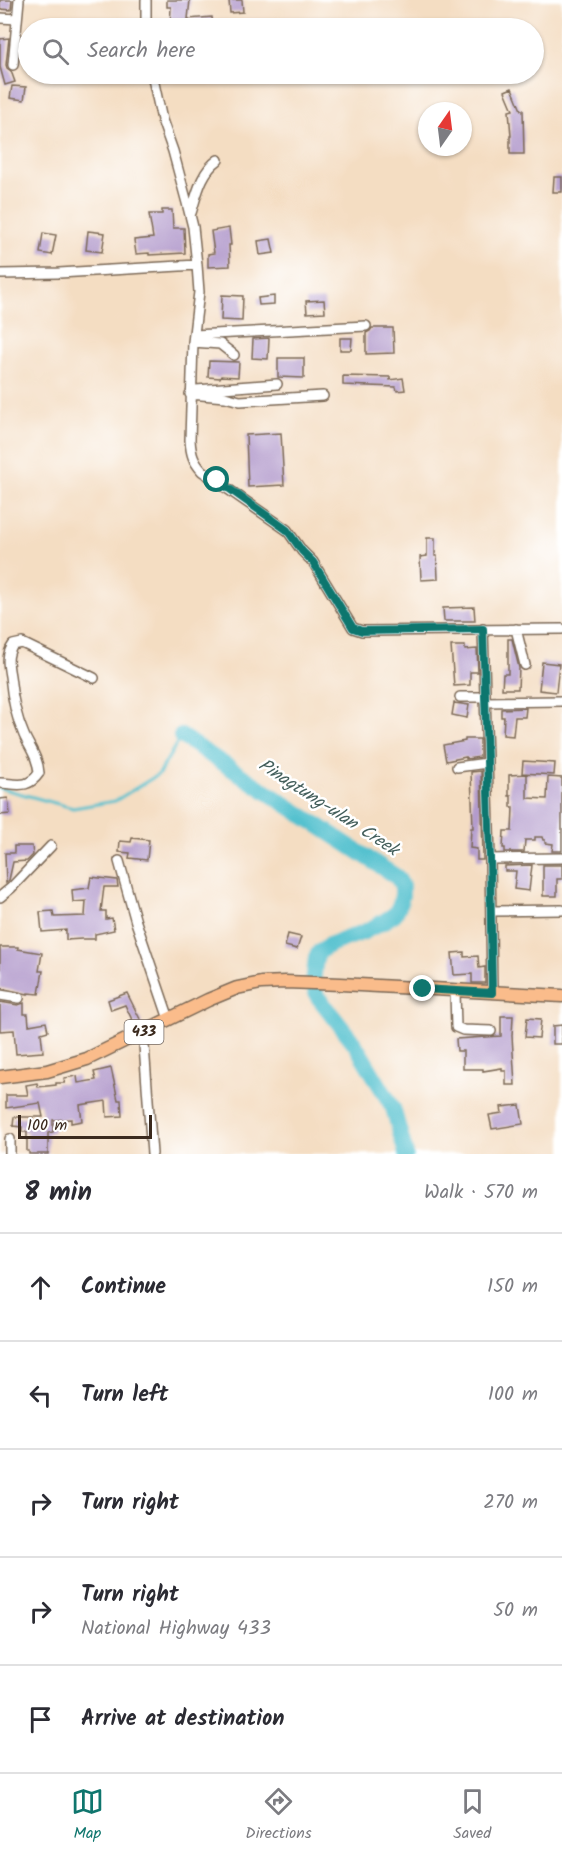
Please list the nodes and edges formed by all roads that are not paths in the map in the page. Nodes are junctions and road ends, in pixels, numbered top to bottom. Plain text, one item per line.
1 (19, 0) edge
2 (146, 0) edge
3 (0, 18) edge
4 (18, 18) edge
5 (146, 18) edge
6 (18, 19) joint
7 (13, 65) dead end
8 (154, 84) edge
9 (218, 160) dead end
10 (190, 215) junction
11 (197, 265) junction
12 (0, 274) edge
13 (366, 326) dead end
14 (193, 339) junction
15 (234, 355) dead end
16 (277, 384) dead end
17 (190, 392) junction
18 (323, 396) dead end
19 (516, 628) junction
20 (562, 628) edge
21 (483, 629) junction
22 (525, 665) dead end
23 (94, 678) dead end
24 (460, 696) dead end
25 (485, 700) junction
26 (562, 701) edge
27 (487, 763) junction
28 (457, 767) dead end
29 (0, 783) edge
30 (51, 846) dead end
31 (490, 858) junction
32 (562, 858) edge
33 (119, 861) dead end
34 (0, 897) edge
35 (562, 910) edge
36 (490, 911) junction
37 (455, 992) junction
38 (492, 993) junction
39 (0, 995) edge
40 (562, 996) edge
41 (19, 998) dead end
42 (169, 1019) junction
43 (491, 1031) dead end
44 (144, 1032) junction
45 (0, 1077) edge
46 (10, 1139) dead end
47 (10, 1154) edge
48 (152, 1154) edge

1 - 4 street
2 - 5 street
3 - 6 street
6 - 7 street
8 - 10 street
9 - 10 street
10 - 11 street
11 - 12 street
11 - 14 street
13 - 14 street
14 - 15 street
14 - 17 street
16 - 17 street
17 - 18 street
17 - 21 street
19 - 20 street
19 - 21 street
19 - 22 street
21 - 25 street
23 - 29 street
24 - 25 street
25 - 26 street
25 - 27 street
27 - 28 street
27 - 31 street
30 - 34 street
31 - 32 street
31 - 36 street
33 - 42 street
35 - 36 street
36 - 38 street
37 - 38 main road, 433
37 - 42 main road, 433
37 - 43 street
38 - 40 main road, 433
39 - 41 street
42 - 44 main road, 433
44 - 45 main road, 433
44 - 48 street
46 - 47 street

